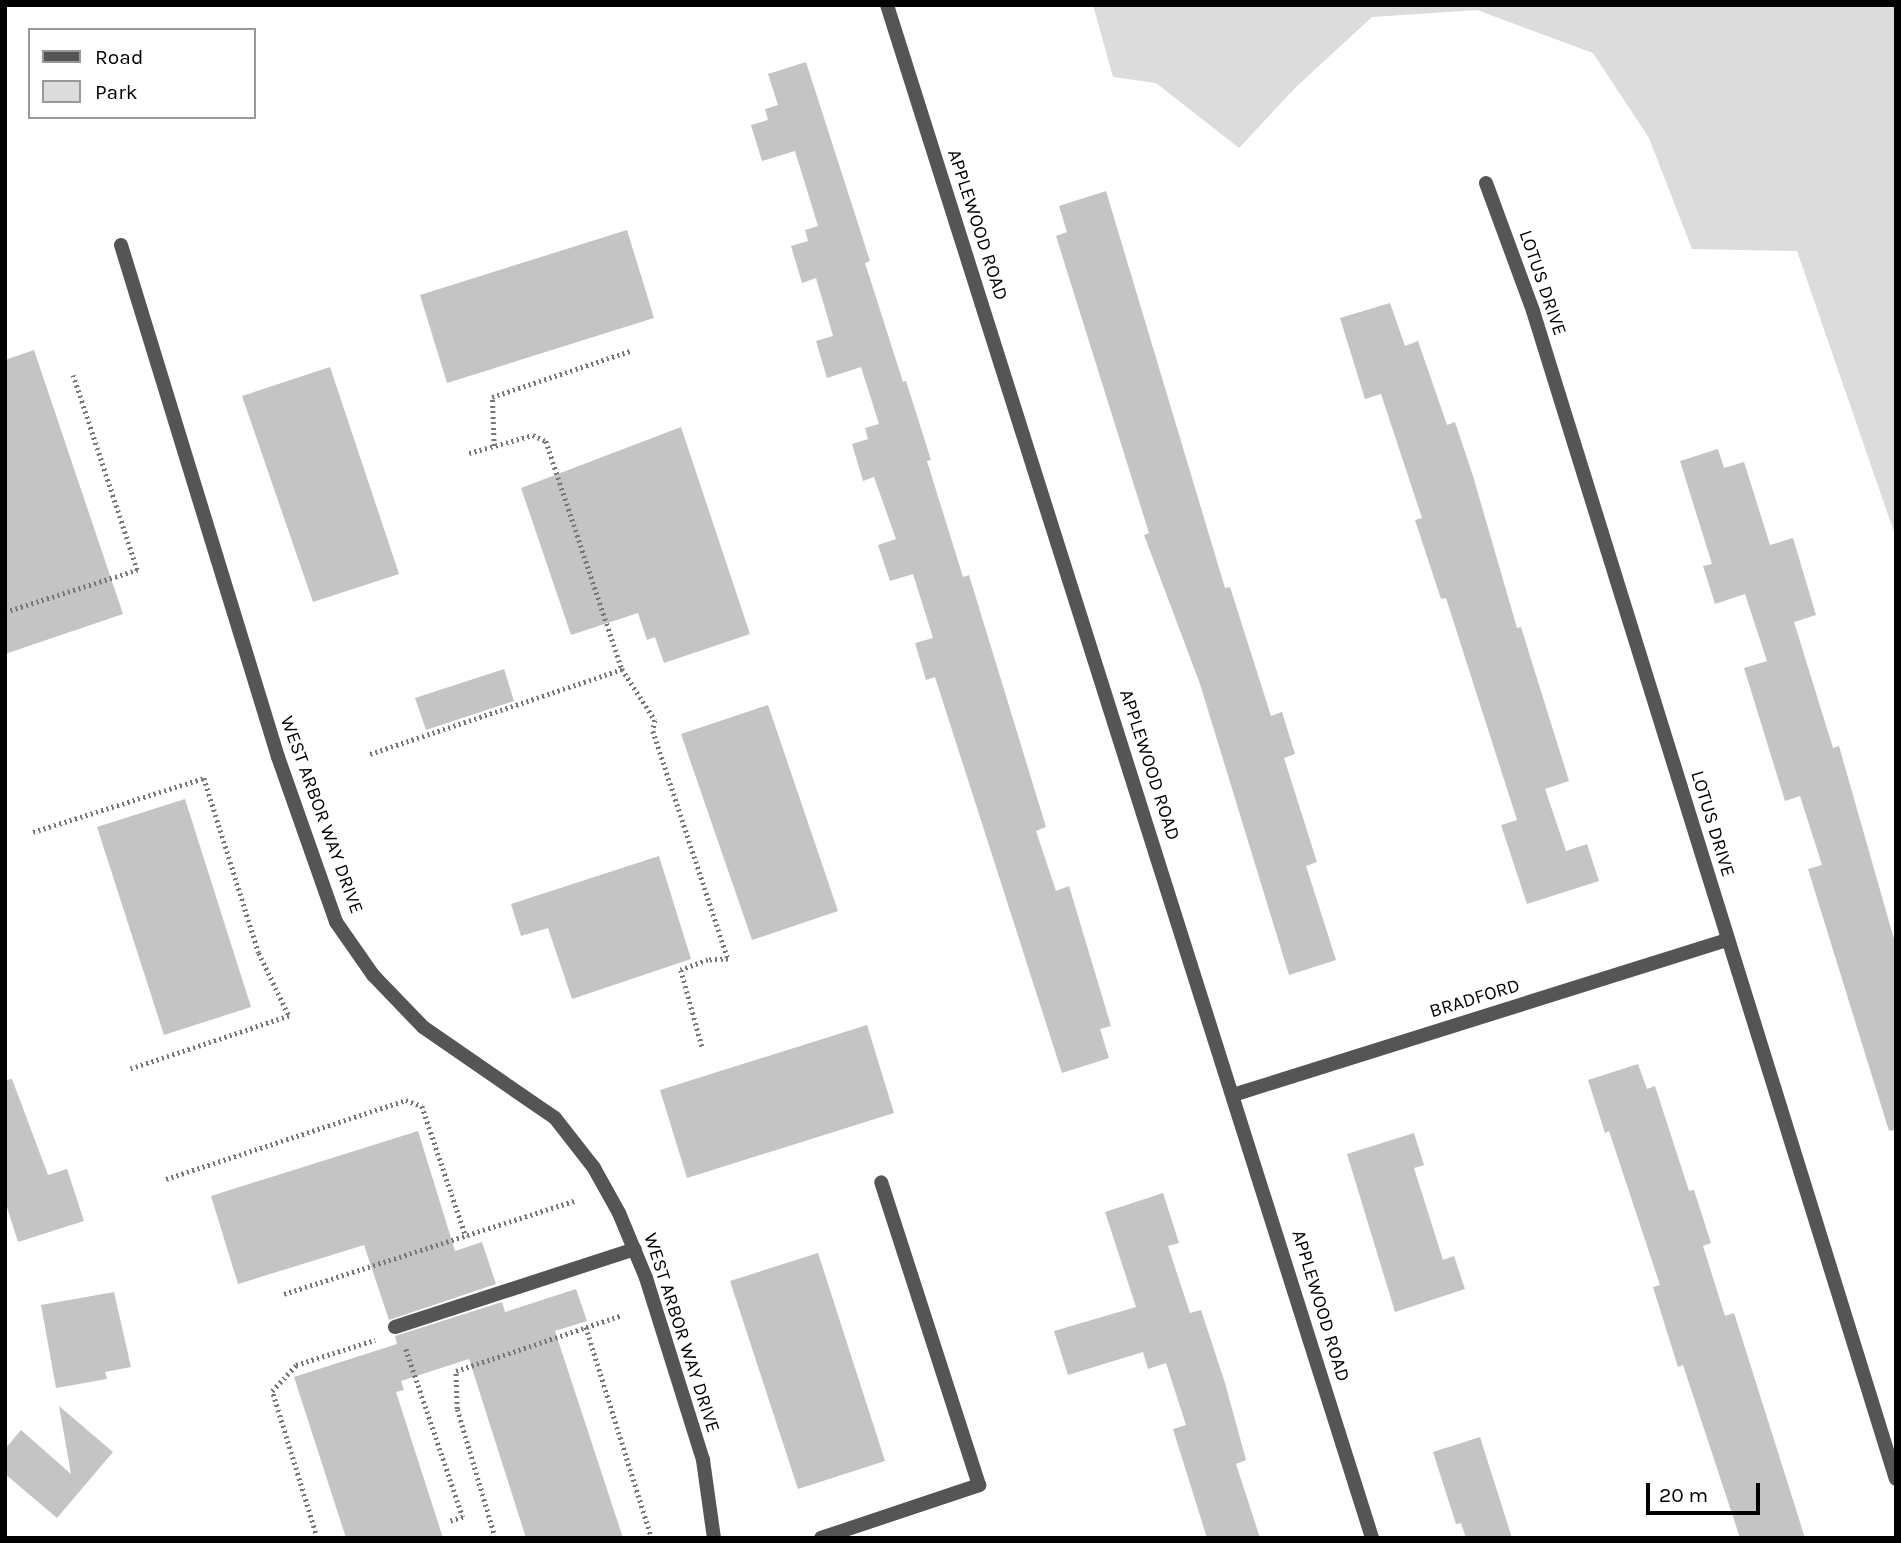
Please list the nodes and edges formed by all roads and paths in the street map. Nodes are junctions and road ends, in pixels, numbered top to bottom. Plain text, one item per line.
1 (887, 5) edge
2 (1486, 183) dead end
3 (121, 245) dead end
4 (630, 351) dead end
5 (73, 375) dead end
6 (494, 446) junction
7 (469, 453) dead end
8 (5, 612) edge
9 (622, 668) junction
10 (370, 754) dead end
11 (33, 832) dead end
12 (1727, 940) junction
13 (702, 1046) dead end
14 (131, 1069) dead end
15 (1233, 1095) junction
16 (166, 1179) dead end
17 (881, 1182) dead end
18 (574, 1201) dead end
19 (466, 1237) junction
20 (635, 1249) junction
21 (284, 1294) dead end
22 (622, 1315) dead end
23 (586, 1326) junction
24 (395, 1327) dead end
25 (381, 1338) dead end
26 (395, 1350) dead end
27 (1896, 1479) edge
28 (451, 1521) dead end
29 (651, 1536) edge
30 (317, 1538) edge
31 (495, 1538) edge
32 (714, 1538) edge
33 (821, 1538) edge
34 (1372, 1538) edge

1 - 15 street, APPLEWOOD ROAD
2 - 12 street, LOTUS DRIVE
3 - 20 street, WEST ARBOR WAY DRIVE
4 - 6 path
5 - 8 path
6 - 7 path
6 - 9 path
9 - 10 path
9 - 13 path
11 - 14 path
12 - 15 street, BRADFORD
12 - 27 street, LOTUS DRIVE
15 - 34 street, APPLEWOOD ROAD
16 - 19 path
17 - 33 street
18 - 19 path
19 - 21 path
20 - 24 street
20 - 32 street, WEST ARBOR WAY DRIVE
22 - 23 path
23 - 29 path
23 - 31 path
25 - 30 path
26 - 28 path

